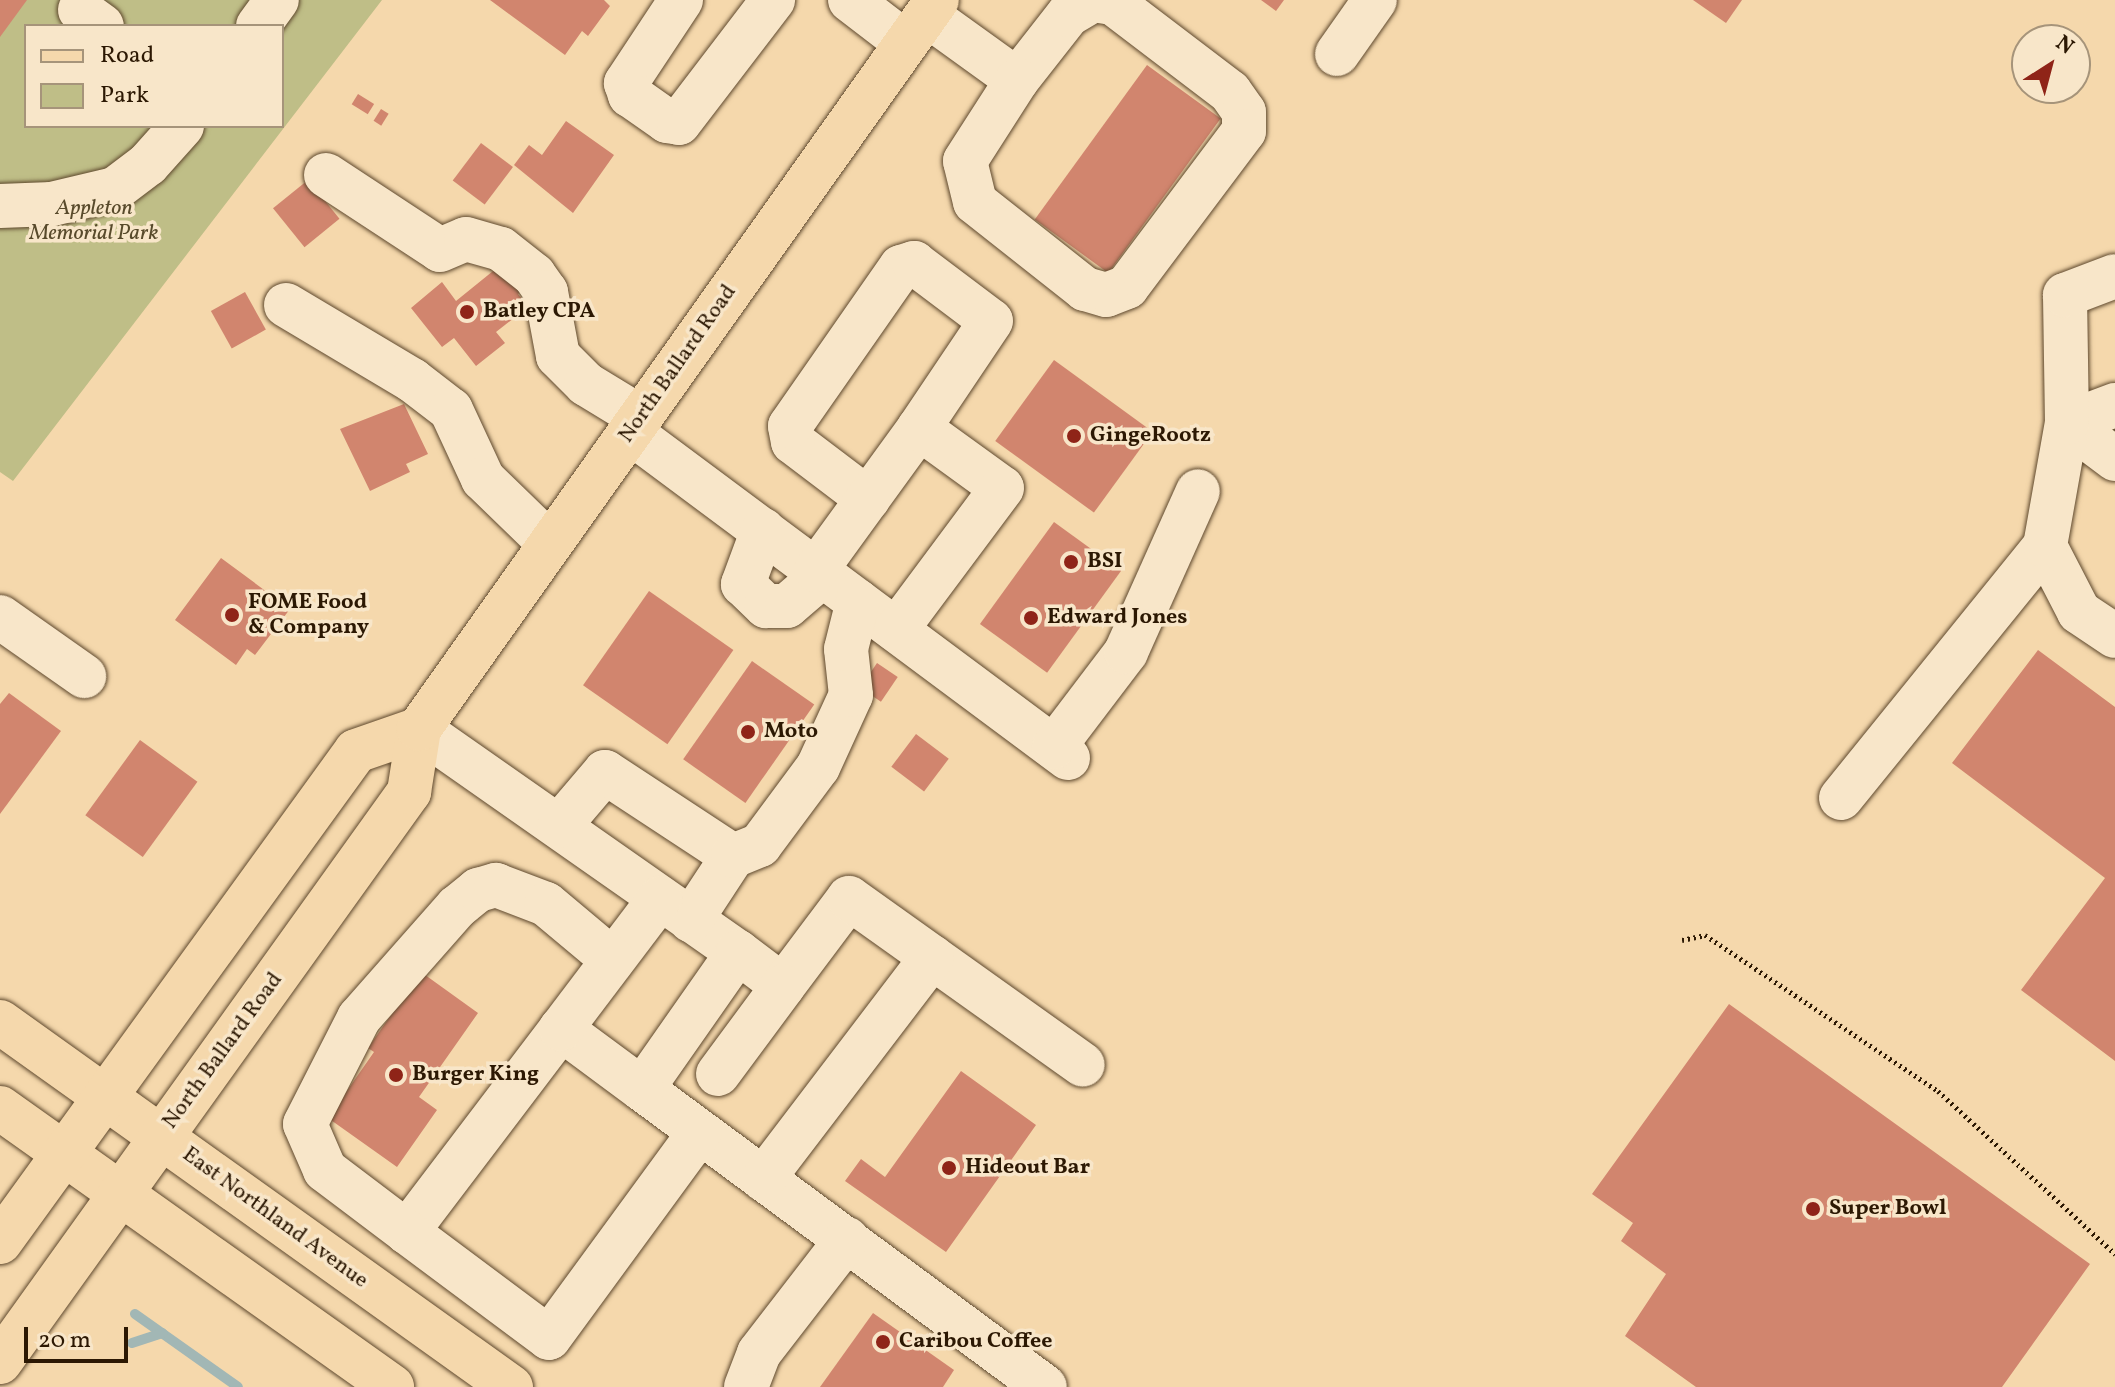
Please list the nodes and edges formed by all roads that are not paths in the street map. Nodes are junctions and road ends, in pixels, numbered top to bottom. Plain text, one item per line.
1 (681, 0) edge
2 (773, 0) edge
3 (850, 0) edge
4 (1375, 0) edge
5 (923, 19) edge
6 (1337, 54) dead end
7 (1017, 80) junction
8 (180, 128) edge
9 (326, 175) dead end
10 (0, 206) edge
11 (2115, 276) edge
12 (286, 305) dead end
13 (2115, 405) edge
14 (2067, 423) junction
15 (635, 425) junction
16 (919, 428) junction
17 (2115, 459) edge
18 (1198, 491) dead end
19 (868, 499) junction
20 (763, 530) junction
21 (550, 544) junction
22 (2045, 546) junction
23 (819, 573) junction
24 (858, 601) junction
25 (0, 617) edge
26 (896, 630) junction
27 (2115, 636) edge
28 (84, 676) dead end
29 (419, 729) junction
30 (1841, 798) dead end
31 (559, 826) junction
32 (733, 856) junction
33 (676, 909) junction
34 (738, 952) junction
35 (932, 957) junction
36 (613, 960) junction
37 (783, 986) junction
38 (0, 1022) edge
39 (561, 1029) junction
40 (1083, 1065) dead end
41 (718, 1074) dead end
42 (642, 1089) junction
43 (102, 1095) junction
44 (0, 1108) edge
45 (700, 1132) junction
46 (162, 1137) junction
47 (62, 1153) junction
48 (763, 1179) junction
49 (121, 1195) junction
50 (407, 1232) junction
51 (847, 1239) junction
52 (0, 1242) edge
53 (0, 1362) edge
54 (392, 1387) edge
55 (511, 1387) edge
56 (746, 1387) edge
57 (1045, 1387) edge

1 - 2 street
3 - 5 street
4 - 6 street
5 - 7 street
5 - 15 main road, North Ballard Road
7 - 7 street
8 - 10 street
9 - 15 street
11 - 14 street
12 - 21 street
13 - 14 street
14 - 17 street
14 - 22 street
15 - 20 street
15 - 21 main road, North Ballard Road
16 - 19 street
16 - 19 street
16 - 26 street
18 - 26 street
19 - 23 street
20 - 23 street
20 - 23 street
21 - 29 main road, North Ballard Road
22 - 27 street
22 - 30 street
23 - 24 street
24 - 26 street
24 - 32 street
25 - 28 street
29 - 31 street
29 - 43 main road
29 - 46 main road, North Ballard Road
31 - 32 street
31 - 33 street
32 - 33 street
33 - 34 street
33 - 36 street
34 - 37 street
34 - 42 street
35 - 37 street
35 - 40 street
35 - 48 street
36 - 39 street
36 - 50 street
37 - 41 street
38 - 43 main road, East Northland Avenue
39 - 42 street
39 - 50 street
42 - 45 street
43 - 46 main road, East Northland Avenue
43 - 47 main road
44 - 47 main road
45 - 48 street
45 - 50 street
46 - 49 main road, North Ballard Road
46 - 55 main road, East Northland Avenue
47 - 49 main road
47 - 52 main road
48 - 51 street
49 - 53 main road, North Ballard Road
49 - 54 main road
51 - 56 street
51 - 57 street

